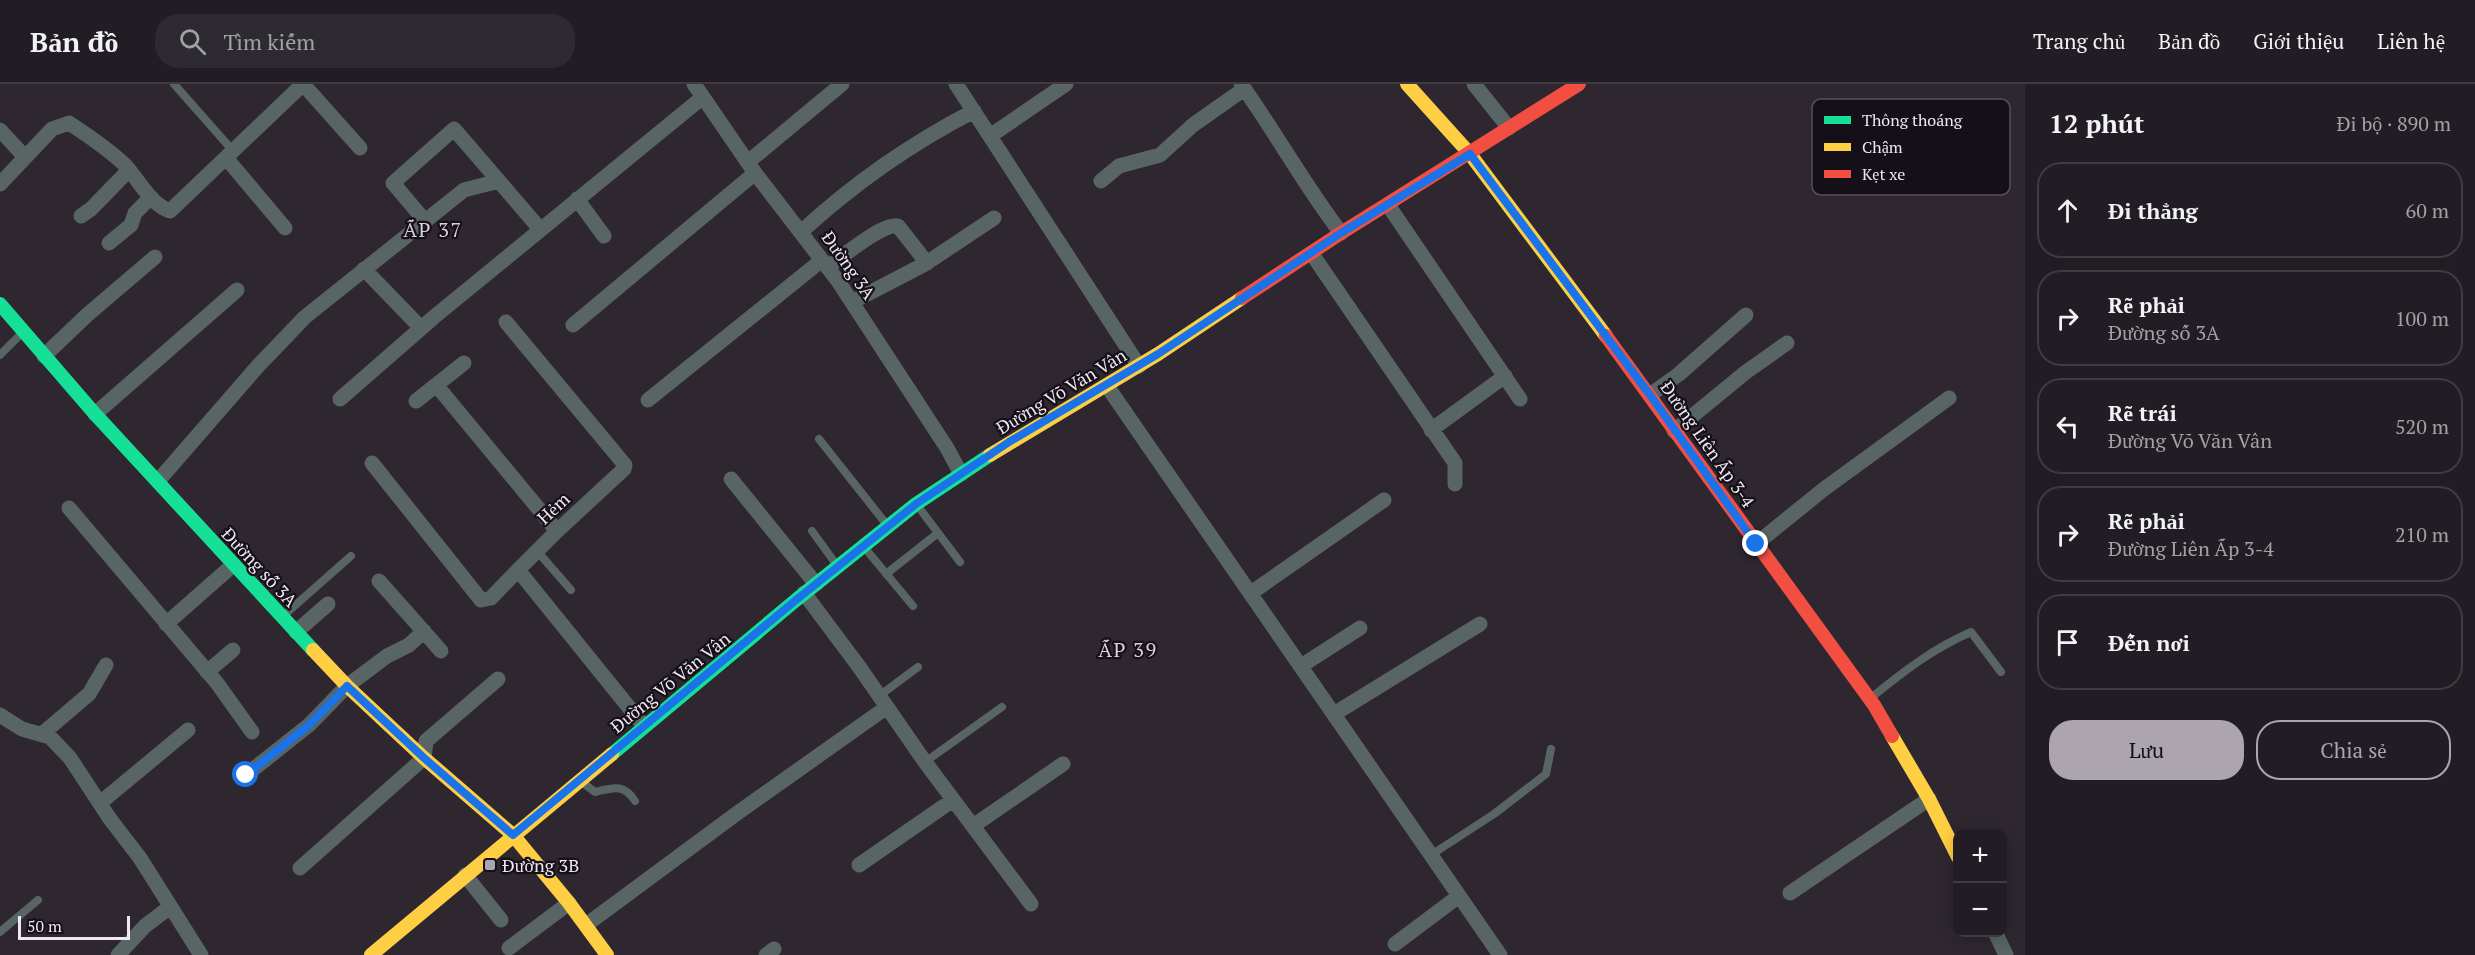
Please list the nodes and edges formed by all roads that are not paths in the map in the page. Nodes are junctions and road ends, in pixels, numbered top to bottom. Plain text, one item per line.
1 (174, 84) edge
2 (303, 84) edge
3 (694, 84) edge
4 (842, 84) edge
5 (956, 84) edge
6 (1066, 84) edge
7 (1407, 84) edge
8 (1474, 84) edge
9 (1579, 84) edge
10 (1243, 87) edge
11 (703, 97) junction
12 (974, 111) junction
13 (1509, 128) junction
14 (0, 130) edge
15 (990, 136) junction
16 (360, 148) dead end
17 (1470, 154) junction
18 (230, 156) junction
19 (25, 157) junction
20 (752, 167) junction
21 (129, 170) junction
22 (1101, 180) dead end
23 (499, 181) junction
24 (0, 184) edge
25 (151, 196) junction
26 (577, 199) junction
27 (1388, 205) junction
28 (81, 216) dead end
29 (994, 218) dead end
30 (425, 221) junction
31 (285, 228) dead end
32 (540, 229) junction
33 (801, 232) junction
34 (1341, 233) junction
35 (604, 236) dead end
36 (110, 243) dead end
37 (1312, 254) junction
38 (155, 257) dead end
39 (825, 263) junction
40 (927, 263) junction
41 (364, 269) junction
42 (237, 290) dead end
43 (852, 302) junction
44 (0, 304) edge
45 (1746, 315) dead end
46 (506, 322) dead end
47 (573, 325) dead end
48 (421, 328) junction
49 (23, 332) junction
50 (1787, 344) dead end
51 (0, 355) edge
52 (44, 356) junction
53 (464, 363) dead end
54 (1140, 366) junction
55 (1505, 376) junction
56 (437, 386) junction
57 (1107, 386) junction
58 (1650, 395) junction
59 (1949, 398) dead end
60 (340, 399) dead end
61 (1520, 399) dead end
62 (648, 400) dead end
63 (416, 401) dead end
64 (95, 414) junction
65 (1431, 430) junction
66 (1674, 431) junction
67 (819, 439) dead end
68 (372, 463) dead end
69 (961, 474) junction
70 (730, 479) dead end
71 (158, 481) junction
72 (1455, 484) dead end
73 (1384, 500) dead end
74 (916, 504) junction
75 (69, 507) dead end
76 (888, 526) junction
77 (557, 531) junction
78 (812, 531) dead end
79 (938, 533) junction
80 (1756, 544) junction
81 (863, 546) junction
82 (537, 551) junction
83 (351, 556) dead end
84 (960, 562) dead end
85 (233, 565) junction
86 (837, 567) junction
87 (518, 570) junction
88 (886, 574) junction
89 (379, 581) dead end
90 (810, 588) junction
91 (571, 590) dead end
92 (1251, 593) junction
93 (328, 604) dead end
94 (913, 606) dead end
95 (282, 617) junction
96 (166, 624) junction
97 (1480, 624) dead end
98 (1360, 628) dead end
99 (424, 631) junction
100 (296, 632) junction
101 (233, 650) dead end
102 (441, 651) dead end
103 (106, 665) dead end
104 (1301, 666) junction
105 (918, 667) dead end
106 (207, 672) junction
107 (2001, 672) dead end
108 (498, 679) dead end
109 (347, 686) junction
110 (1870, 698) junction
111 (883, 701) junction
112 (1002, 707) dead end
113 (0, 714) edge
114 (1334, 714) junction
115 (644, 726) junction
116 (188, 730) dead end
117 (252, 732) dead end
118 (42, 734) junction
119 (1551, 749) dead end
120 (424, 758) junction
121 (925, 762) junction
122 (1063, 764) dead end
123 (246, 775) dead end
124 (580, 780) junction
125 (953, 800) junction
126 (1929, 800) junction
127 (635, 801) dead end
128 (100, 803) junction
129 (972, 826) junction
130 (513, 835) junction
131 (1953, 847) edge
132 (1431, 855) junction
133 (859, 865) dead end
134 (300, 868) dead end
135 (465, 875) junction
136 (1790, 893) dead end
137 (1459, 896) junction
138 (38, 900) dead end
139 (569, 903) junction
140 (1031, 904) dead end
141 (170, 907) junction
142 (501, 920) dead end
143 (586, 925) junction
144 (0, 932) edge
145 (1997, 937) edge
146 (1395, 944) dead end
147 (509, 948) dead end
148 (118, 955) edge
149 (201, 955) edge
150 (371, 955) edge
151 (607, 955) edge
152 (1500, 955) edge
153 (2006, 955) edge

1 - 18 lane
2 - 16 street
2 - 18 street
3 - 11 street, Đường 3A
4 - 20 street
5 - 12 street
6 - 15 street
7 - 17 street, Đường Liên Ấp 3-4
8 - 13 street
9 - 13 street, Đường Võ Văn Vân
10 - 22 street
10 - 34 street
11 - 20 street, Đường 3A
11 - 26 street
12 - 15 street
12 - 33 street
13 - 17 street, Đường Võ Văn Vân
14 - 19 street
15 - 54 street
17 - 27 street, Đường Võ Văn Vân
17 - 58 street, Đường Liên Ấp 3-4
18 - 25 street
18 - 31 street
19 - 21 street
19 - 24 street
20 - 33 street, Đường 3A
20 - 47 street
21 - 25 street
21 - 28 street
23 - 30 street
23 - 30 street
23 - 32 street
25 - 36 street
26 - 32 street
26 - 35 street
27 - 34 street, Đường Võ Văn Vân
27 - 55 street
29 - 40 street
30 - 41 street
32 - 48 street
33 - 39 street, Đường 3A
34 - 37 street, Đường Võ Văn Vân
37 - 54 street, Đường Võ Văn Vân
37 - 65 street
38 - 52 street
39 - 40 street
39 - 43 street, Đường 3A
39 - 62 street
40 - 43 street
41 - 48 street
41 - 71 street
42 - 64 street
43 - 69 street, Đường 3A
44 - 49 street, Đường số 3A
45 - 58 street
46 - 77 street, Hẻm
48 - 60 street
49 - 51 lane
49 - 52 street, Đường số 3A
50 - 66 street
52 - 64 street, Đường số 3A
53 - 56 street
54 - 57 street, Đường Võ Văn Vân
55 - 61 street
55 - 65 street
56 - 63 street
56 - 77 street
57 - 69 street, Đường Võ Văn Vân
57 - 92 street
58 - 66 street, Đường Liên Ấp 3-4
59 - 80 street
64 - 71 street, Đường số 3A
65 - 72 street
66 - 80 street, Đường Liên Ấp 3-4
67 - 76 lane
68 - 87 street, Hẻm
69 - 74 street, Đường Võ Văn Vân
70 - 90 street
71 - 85 street, Đường số 3A
73 - 92 street
74 - 76 street, Đường Võ Văn Vân
74 - 79 lane
75 - 96 street
76 - 81 street, Đường Võ Văn Vân
77 - 82 street, Hẻm
78 - 86 lane
79 - 84 lane
79 - 88 lane
80 - 110 street, Đường Liên Ấp 3-4
81 - 86 street, Đường Võ Văn Vân
81 - 88 lane
82 - 87 street, Hẻm
82 - 91 lane
83 - 95 lane
85 - 95 street, Đường số 3A
85 - 96 street
86 - 90 street, Đường Võ Văn Vân
87 - 115 street
88 - 94 lane
89 - 99 street
90 - 111 street
90 - 115 street, Đường Võ Văn Vân
92 - 104 street
93 - 100 street
95 - 100 street, Đường số 3A
96 - 106 street
97 - 114 street
98 - 104 street
99 - 102 street
99 - 109 street
100 - 109 street, Đường số 3A
101 - 106 street
103 - 118 street
104 - 114 street
105 - 111 lane
106 - 117 street
107 - 110 lane
108 - 120 street
109 - 120 street, Đường số 3A
109 - 123 street
110 - 126 street, Đường Liên Ấp 3-4
111 - 121 street
111 - 143 street
112 - 121 lane
113 - 118 street
114 - 132 street
115 - 124 street, Đường Võ Văn Vân
116 - 128 street
118 - 128 street
119 - 132 lane
120 - 130 street, Đường số 3A
120 - 134 street
121 - 125 street
122 - 129 street
124 - 127 lane
124 - 130 street, Đường Võ Văn Vân
125 - 129 street
125 - 133 street
126 - 131 street, Đường Liên Ấp 3-4
126 - 136 street
128 - 141 street
129 - 140 street
130 - 135 street, Đường Võ Văn Vân
130 - 139 street, Đường số 3A
132 - 137 street
135 - 142 street
135 - 150 street, Đường Võ Văn Vân
137 - 146 street
137 - 152 street
138 - 144 lane
139 - 143 street, Đường số 3A
139 - 147 street
141 - 148 street
141 - 149 street
143 - 151 street, Đường số 3A
145 - 153 street

